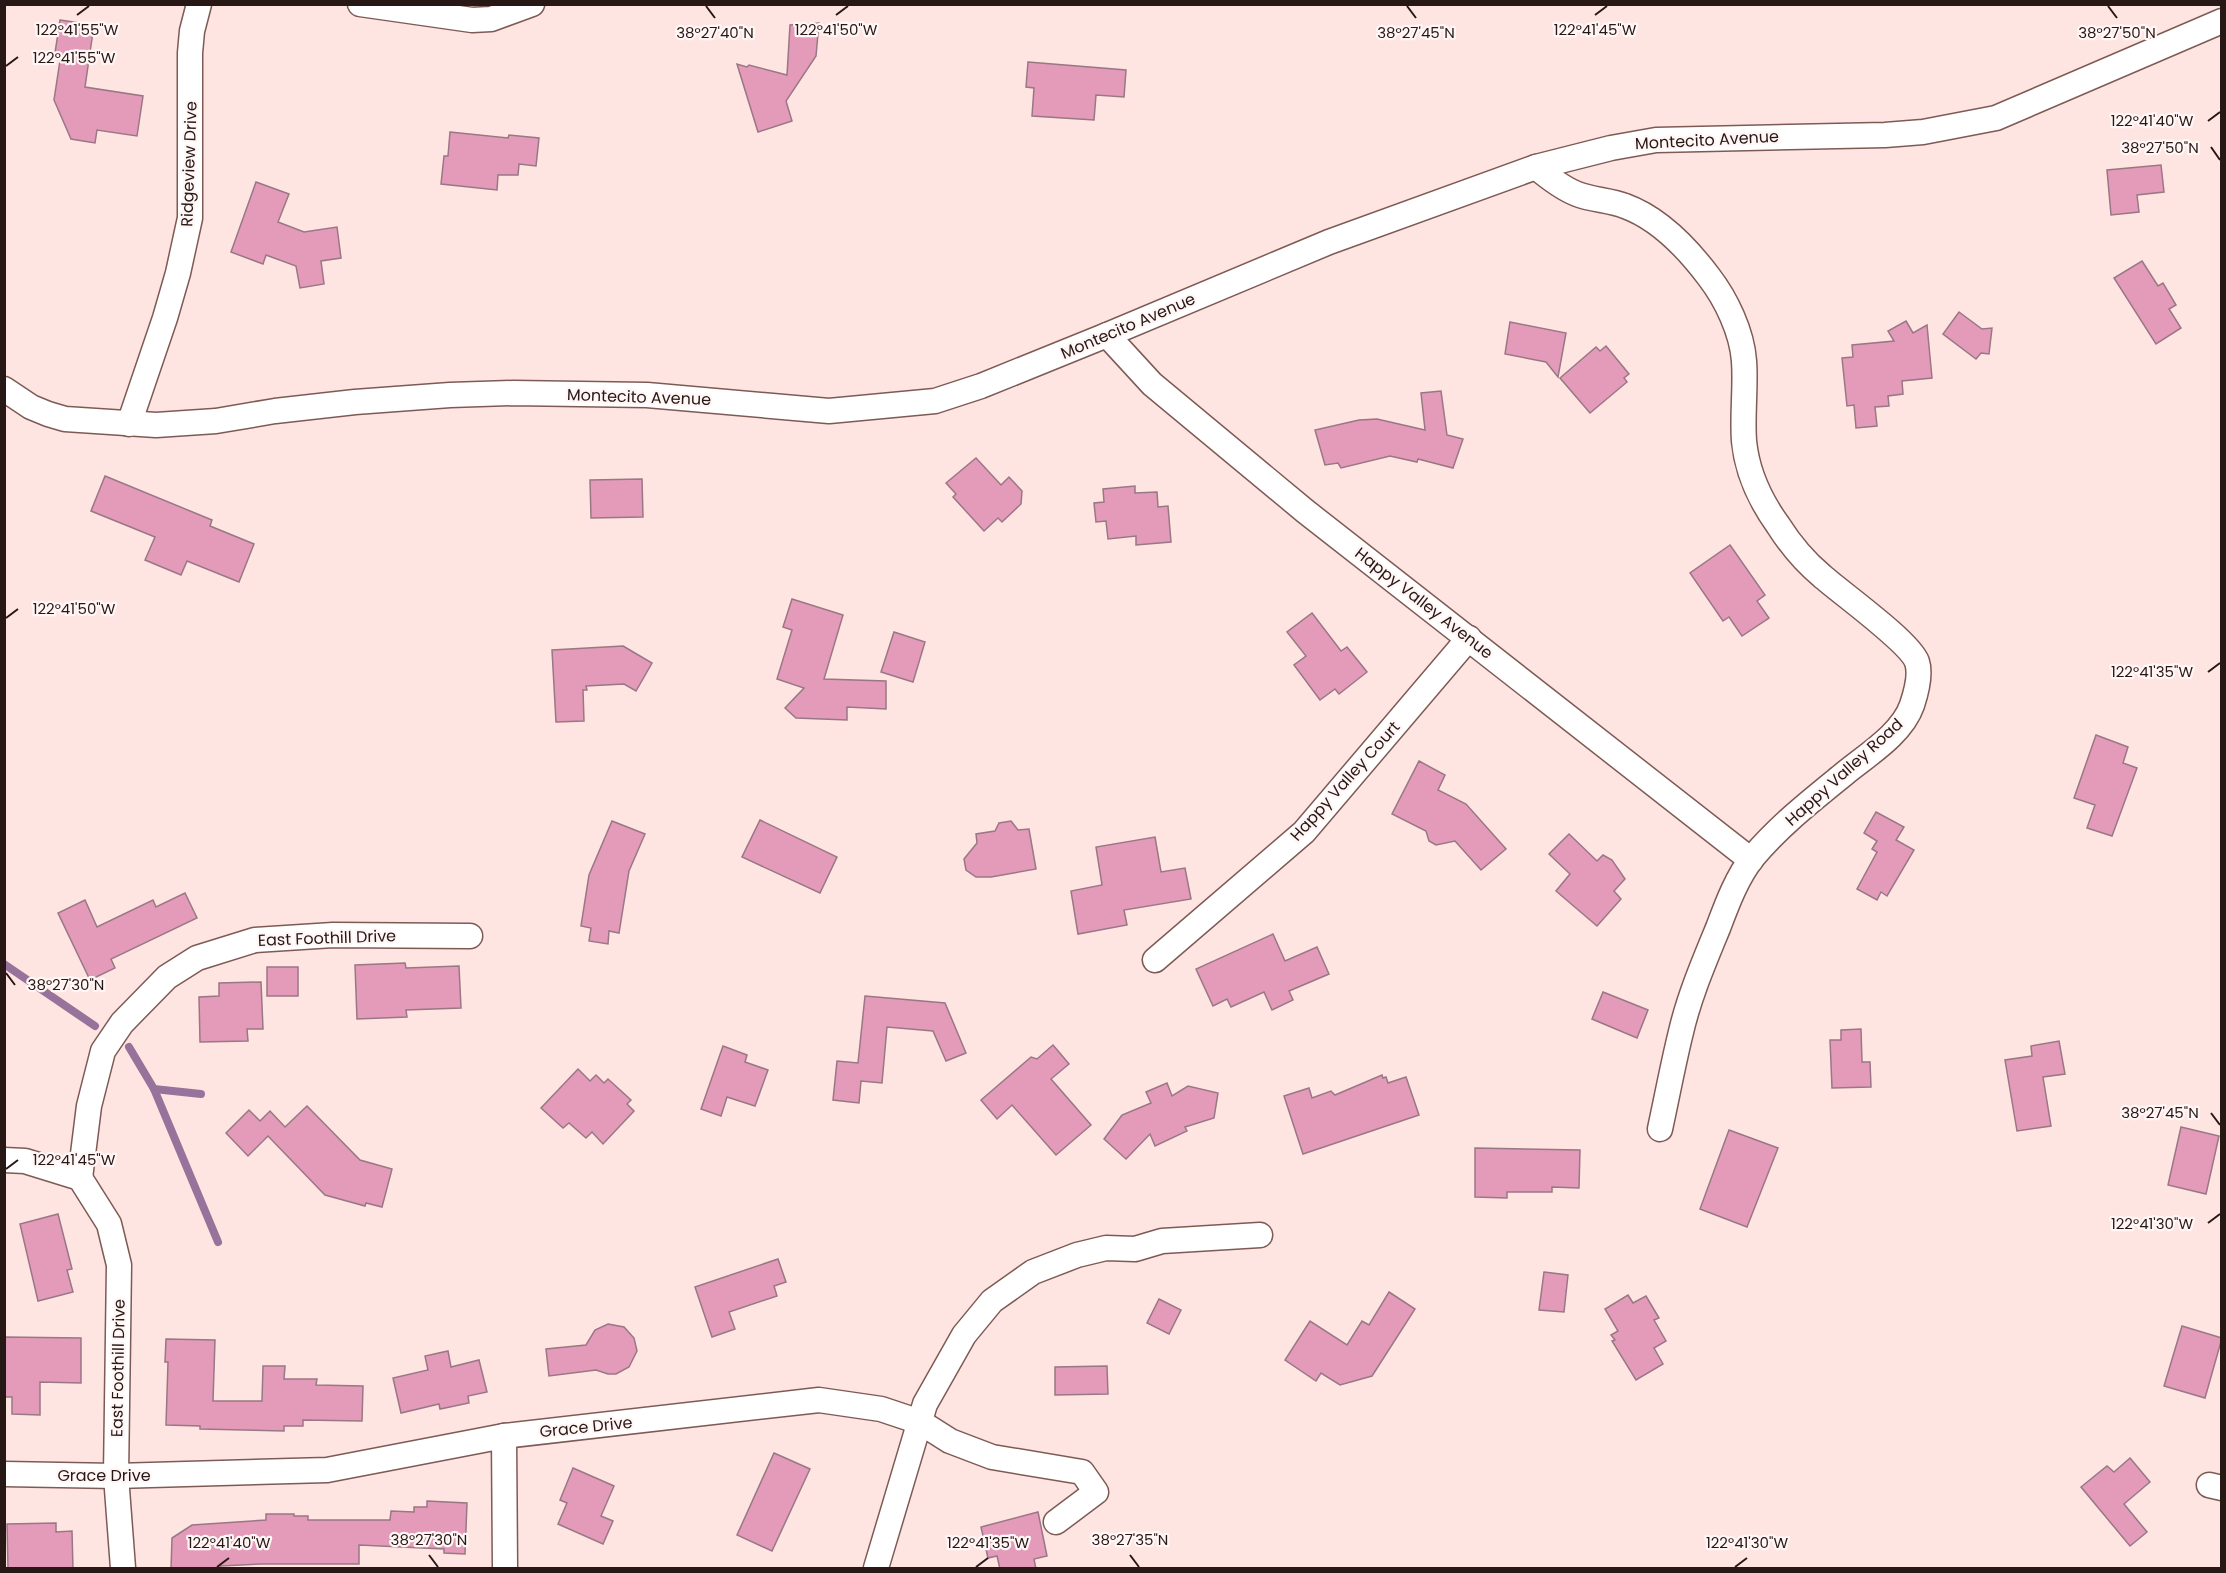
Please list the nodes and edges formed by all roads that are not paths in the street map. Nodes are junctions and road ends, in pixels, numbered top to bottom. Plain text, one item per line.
1 (199, 4) edge
2 (360, 4) edge
3 (532, 4) edge
4 (2222, 21) edge
5 (1536, 167) junction
6 (1107, 335) junction
7 (4, 389) edge
8 (129, 424) junction
9 (1469, 638) junction
10 (1751, 860) junction
11 (470, 936) dead end
12 (1155, 960) dead end
13 (1660, 1129) dead end
14 (15, 1160) edge
15 (80, 1178) junction
16 (1260, 1235) dead end
17 (920, 1422) junction
18 (504, 1436) junction
19 (4, 1474) edge
20 (116, 1476) junction
21 (1056, 1522) dead end
22 (123, 1569) edge
23 (505, 1569) edge
24 (876, 1569) edge

1 - 8 street, Ridgeview Drive
2 - 3 street
4 - 5 street, Montecito Avenue
5 - 6 street, Montecito Avenue
5 - 10 street, Happy Valley Road
6 - 8 street, Montecito Avenue
6 - 9 street, Happy Valley Avenue
7 - 8 street, Montecito Avenue
9 - 10 street, Happy Valley Avenue
9 - 12 street, Happy Valley Court
10 - 13 street, Happy Valley Road
11 - 15 street, East Foothill Drive
14 - 15 street
15 - 20 street, East Foothill Drive
16 - 17 street
17 - 18 street, Grace Drive
17 - 21 street, Grace Drive
17 - 24 street
18 - 20 street, Grace Drive
18 - 23 street
19 - 20 street, Grace Drive
20 - 22 street, East Foothill Drive

